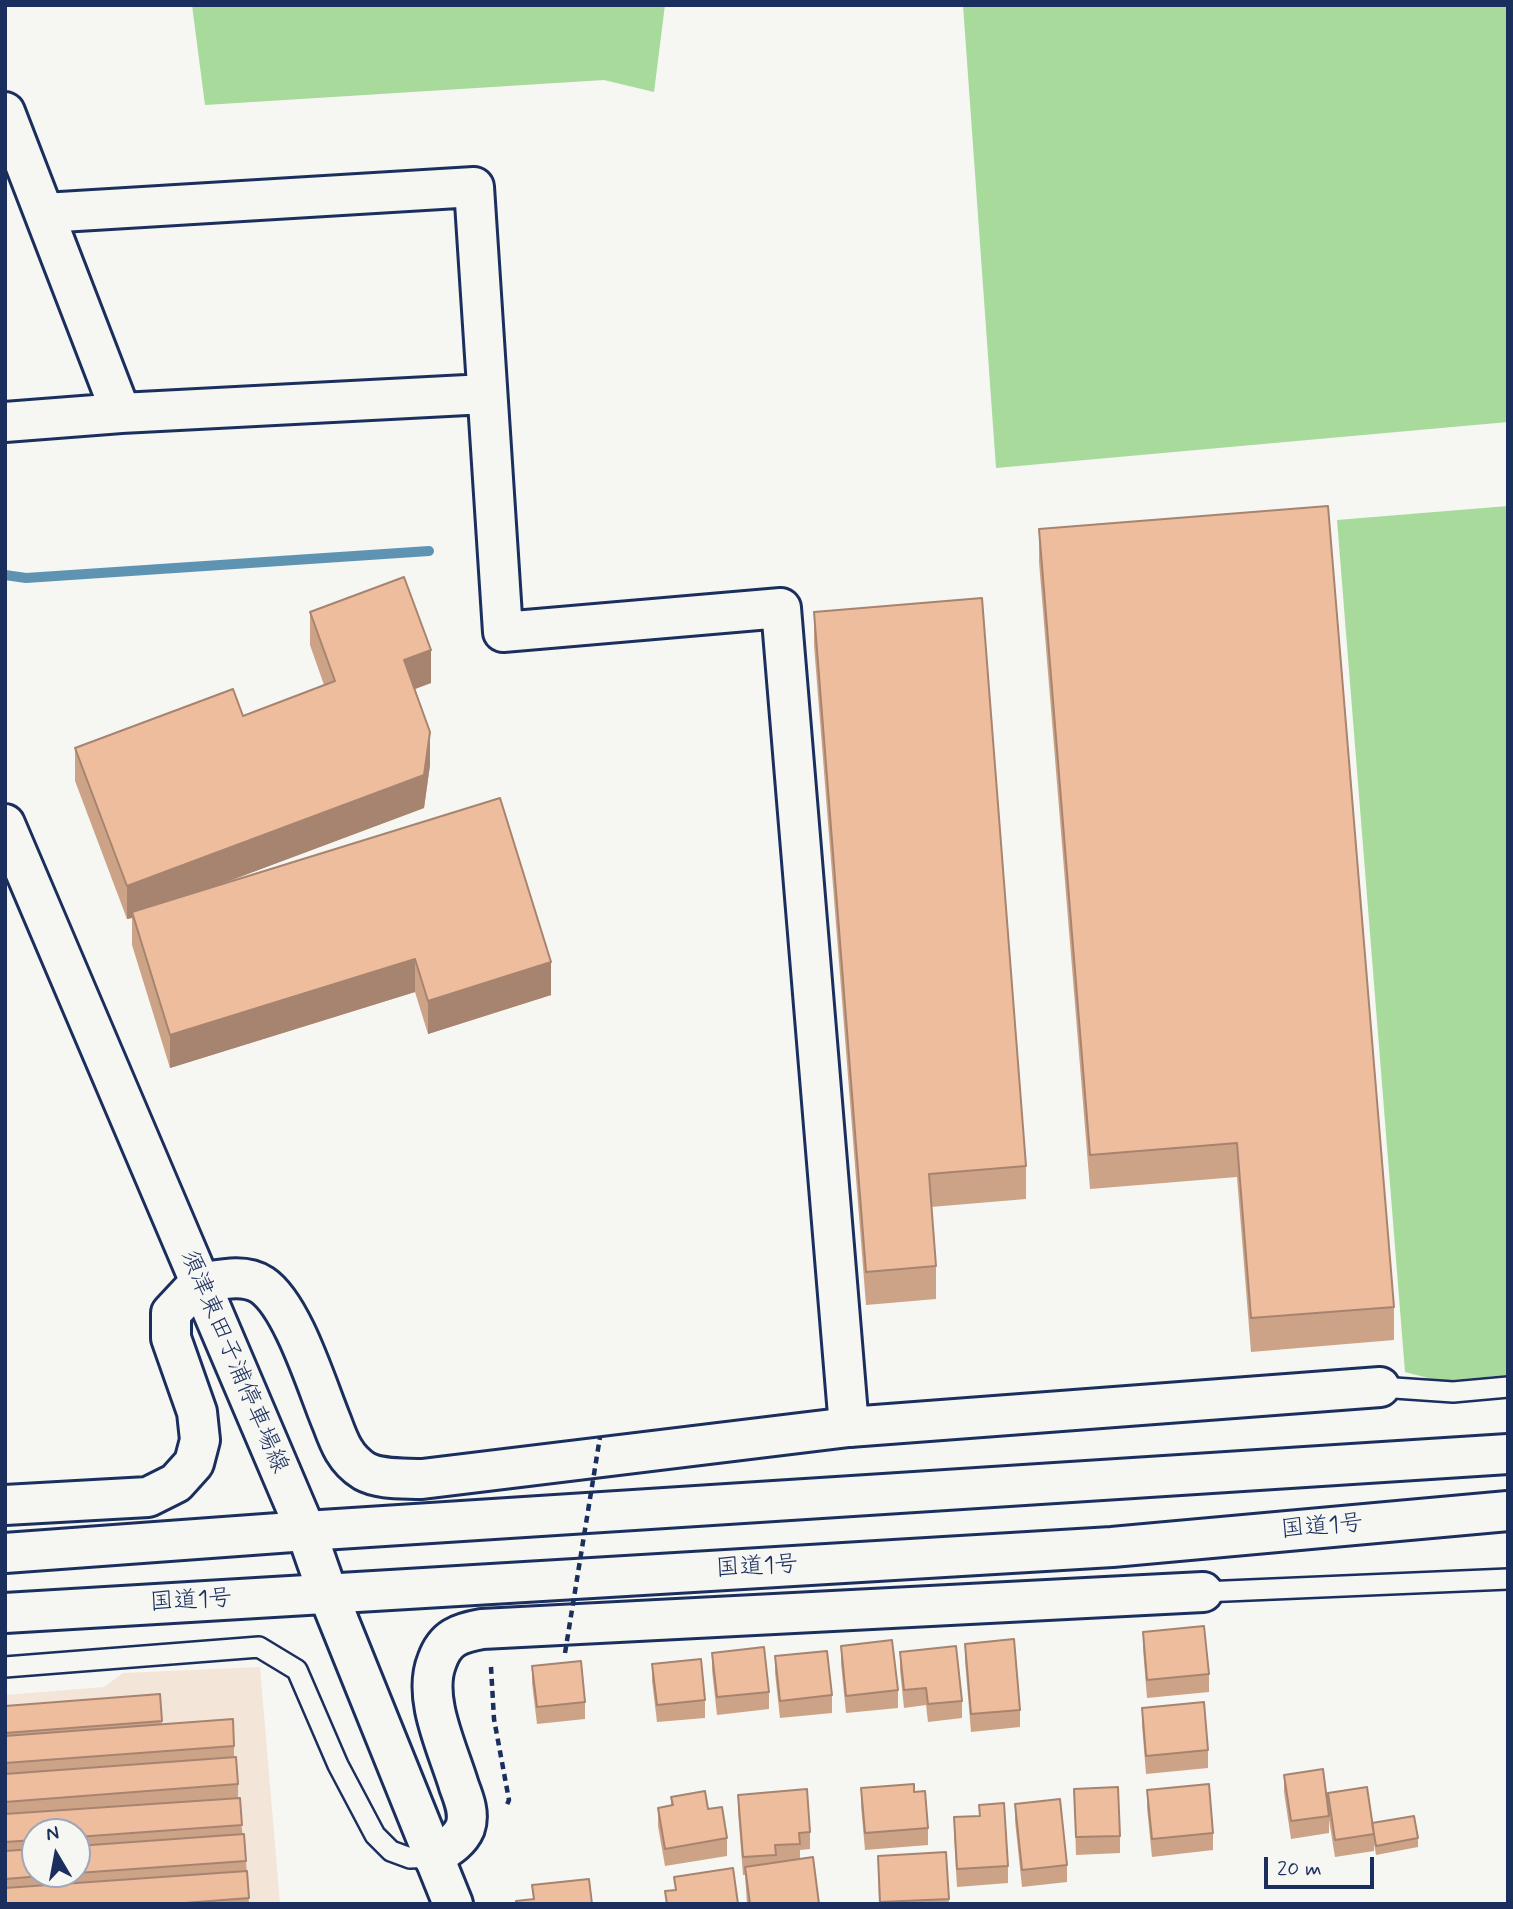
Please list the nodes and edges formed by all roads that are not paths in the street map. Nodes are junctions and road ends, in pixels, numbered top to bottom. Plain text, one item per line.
1 (5, 112) edge
2 (44, 213) junction
3 (486, 394) junction
4 (121, 413) junction
5 (5, 422) edge
6 (5, 824) edge
7 (199, 1283) junction
8 (1380, 1387) joint
9 (1508, 1387) edge
10 (849, 1427) junction
11 (1508, 1454) edge
12 (5, 1505) edge
13 (1508, 1511) edge
14 (306, 1531) junction
15 (5, 1553) edge
16 (1508, 1578) edge
17 (1202, 1592) joint
18 (328, 1594) junction
19 (5, 1614) edge
20 (5, 1667) edge
21 (433, 1857) junction
22 (453, 1904) edge

1 - 2 main road
2 - 3 main road
2 - 4 main road
3 - 4 main road
3 - 10 main road
4 - 5 main road
6 - 7 main road, 須津東田子浦停車場線
7 - 10 main road
7 - 12 main road
7 - 14 main road, 須津東田子浦停車場線
8 - 9 lane
8 - 10 main road
11 - 14 main road
13 - 18 main road, 国道1号
14 - 15 main road
14 - 18 main road, 須津東田子浦停車場線
16 - 17 lane
17 - 21 main road
18 - 19 main road, 国道1号
18 - 21 main road, 須津東田子浦停車場線
20 - 21 lane
21 - 22 main road, 須津東田子浦停車場線

